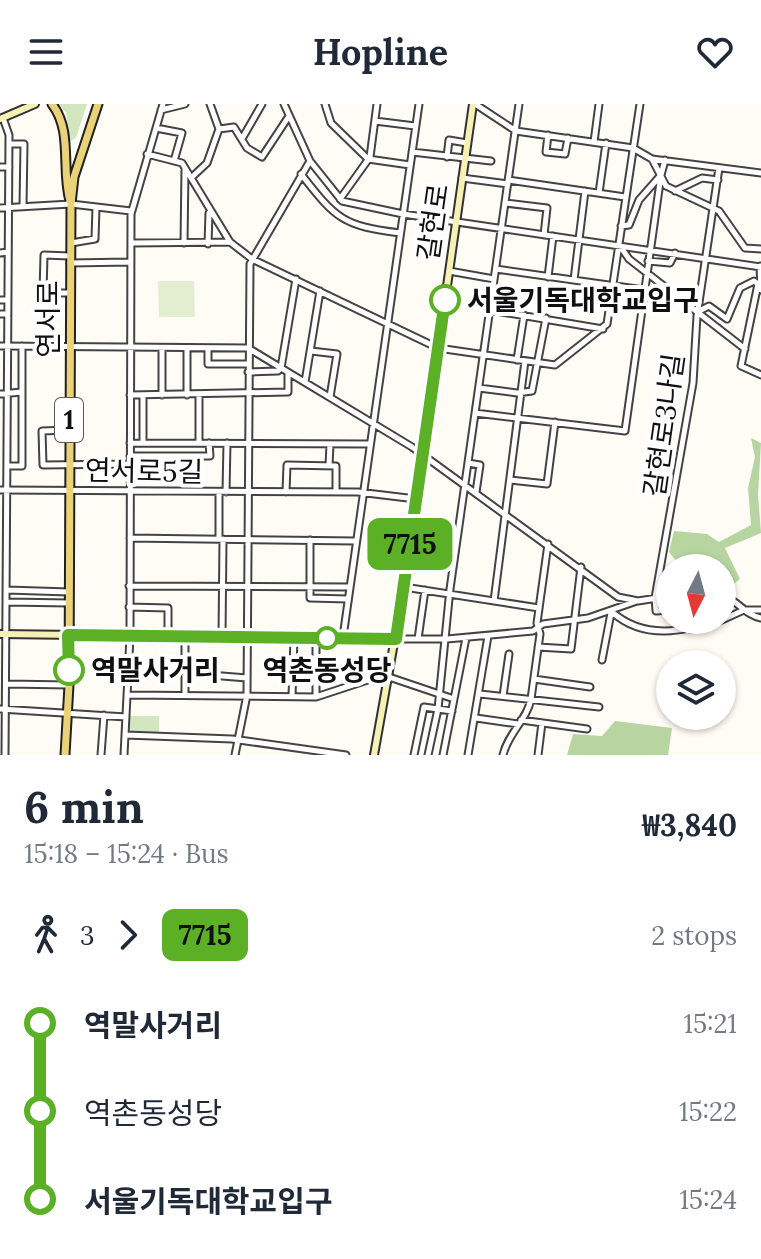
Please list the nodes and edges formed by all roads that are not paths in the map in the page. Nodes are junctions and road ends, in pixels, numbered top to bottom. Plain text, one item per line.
1 (35, 104) edge
2 (52, 104) edge
3 (98, 104) edge
4 (185, 104) edge
5 (210, 104) edge
6 (262, 104) edge
7 (284, 104) edge
8 (325, 104) edge
9 (377, 104) edge
10 (419, 104) edge
11 (474, 104) edge
12 (519, 104) edge
13 (599, 104) edge
14 (640, 104) edge
15 (162, 107) edge
16 (289, 116) junction
17 (1, 119) edge
18 (375, 121) junction
19 (415, 126) junction
20 (156, 128) junction
21 (219, 129) junction
22 (516, 131) junction
23 (548, 135) junction
24 (243, 137) junction
25 (568, 138) junction
26 (594, 142) junction
27 (467, 143) junction
28 (606, 143) junction
29 (9, 144) junction
30 (633, 148) junction
31 (412, 152) junction
32 (147, 154) junction
33 (447, 157) junction
34 (368, 159) junction
35 (465, 159) junction
36 (652, 159) junction
37 (665, 160) junction
38 (174, 161) junction
39 (310, 161) junction
40 (491, 161) dead end
41 (410, 165) junction
42 (0, 167) edge
43 (9, 167) junction
44 (185, 167) junction
45 (719, 168) junction
46 (761, 173) edge
47 (301, 174) junction
48 (661, 175) junction
49 (462, 178) junction
50 (191, 179) junction
51 (718, 180) junction
52 (508, 182) junction
53 (585, 191) junction
54 (675, 192) junction
55 (599, 193) junction
56 (625, 197) junction
57 (340, 199) junction
58 (505, 203) junction
59 (71, 204) junction
60 (23, 206) junction
61 (96, 207) junction
62 (0, 208) edge
63 (9, 208) junction
64 (714, 209) junction
65 (131, 211) junction
66 (210, 211) junction
67 (403, 214) junction
68 (456, 222) junction
69 (621, 226) junction
70 (501, 229) junction
71 (400, 233) junction
72 (544, 235) junction
73 (553, 236) junction
74 (579, 239) junction
75 (230, 242) junction
76 (71, 243) junction
77 (131, 243) junction
78 (184, 243) junction
79 (208, 244) junction
80 (619, 245) junction
81 (650, 249) junction
82 (761, 249) edge
83 (8, 252) junction
84 (0, 253) edge
85 (675, 253) junction
86 (707, 258) junction
87 (70, 259) junction
88 (255, 260) junction
89 (648, 261) junction
90 (130, 262) junction
91 (760, 266) edge
92 (496, 269) junction
93 (647, 270) junction
94 (449, 271) junction
95 (548, 277) junction
96 (296, 279) junction
97 (494, 279) junction
98 (574, 280) junction
99 (613, 286) junction
100 (760, 287) edge
101 (644, 290) junction
102 (320, 291) junction
103 (70, 293) junction
104 (0, 300) edge
105 (8, 300) junction
106 (490, 310) junction
107 (698, 311) junction
108 (0, 314) edge
109 (8, 314) junction
110 (524, 315) junction
111 (546, 318) junction
112 (388, 323) junction
113 (604, 329) junction
114 (71, 344) junction
115 (0, 346) edge
116 (8, 346) junction
117 (22, 346) junction
118 (130, 348) junction
119 (162, 348) junction
120 (187, 348) junction
121 (208, 348) junction
122 (248, 348) junction
123 (438, 348) junction
124 (745, 349) junction
125 (311, 351) junction
126 (484, 355) junction
127 (517, 360) junction
128 (525, 361) junction
129 (537, 363) junction
130 (248, 364) junction
131 (281, 368) junction
132 (248, 372) junction
133 (288, 372) junction
134 (759, 375) edge
135 (305, 382) junction
136 (479, 388) junction
137 (8, 392) junction
138 (22, 392) junction
139 (521, 392) junction
140 (0, 394) edge
141 (130, 395) junction
142 (143, 395) junction
143 (162, 395) junction
144 (187, 395) junction
145 (199, 395) junction
146 (248, 395) junction
147 (330, 397) junction
148 (475, 413) junction
149 (516, 418) junction
150 (0, 420) edge
151 (8, 420) junction
152 (555, 422) junction
153 (373, 423) junction
154 (69, 430) junction
155 (0, 442) edge
156 (8, 442) junction
157 (130, 443) junction
158 (143, 443) junction
159 (199, 443) junction
160 (209, 443) junction
161 (227, 443) junction
162 (248, 443) junction
163 (330, 444) junction
164 (370, 444) junction
165 (422, 454) junction
166 (130, 456) junction
167 (468, 463) junction
168 (130, 464) junction
169 (69, 465) junction
170 (8, 466) junction
171 (329, 466) junction
172 (510, 480) junction
173 (465, 485) junction
174 (69, 489) junction
175 (4, 490) edge
176 (130, 491) junction
177 (222, 492) junction
178 (249, 492) junction
179 (286, 492) junction
180 (336, 492) junction
181 (364, 492) junction
182 (476, 492) junction
183 (416, 499) junction
184 (506, 514) junction
185 (4, 516) edge
186 (130, 538) junction
187 (221, 539) junction
188 (248, 539) junction
189 (4, 540) edge
190 (310, 540) junction
191 (356, 541) junction
192 (548, 544) junction
193 (581, 567) junction
194 (129, 586) junction
195 (223, 586) junction
196 (248, 586) junction
197 (310, 587) junction
198 (350, 587) junction
199 (404, 587) junction
200 (5, 588) edge
201 (425, 590) junction
202 (69, 592) junction
203 (450, 594) junction
204 (655, 598) junction
205 (348, 599) junction
206 (494, 601) junction
207 (638, 601) junction
208 (736, 601) edge
209 (7, 602) junction
210 (69, 603) junction
211 (129, 607) junction
212 (539, 608) junction
213 (744, 610) junction
214 (761, 610) edge
215 (656, 611) edge
216 (612, 612) junction
217 (736, 614) edge
218 (761, 618) edge
219 (573, 620) junction
220 (537, 628) junction
221 (656, 632) edge
222 (3, 634) edge
223 (68, 635) junction
224 (488, 636) junction
225 (130, 637) junction
226 (168, 637) junction
227 (185, 637) junction
228 (222, 637) junction
229 (247, 637) junction
230 (343, 637) junction
231 (294, 638) junction
232 (316, 638) junction
233 (466, 638) junction
234 (396, 639) junction
235 (418, 639) junction
236 (447, 639) junction
237 (538, 647) junction
238 (509, 654) dead end
239 (602, 660) dead end
240 (185, 673) junction
241 (247, 678) junction
242 (4, 679) edge
243 (388, 679) junction
244 (534, 679) junction
245 (69, 685) junction
246 (590, 687) dead end
247 (440, 694) junction
248 (480, 694) junction
249 (129, 695) junction
250 (185, 695) junction
251 (247, 695) junction
252 (292, 696) junction
253 (503, 696) junction
254 (316, 697) junction
255 (454, 699) junction
256 (531, 699) junction
257 (599, 707) dead end
258 (3, 709) edge
259 (438, 709) junction
260 (452, 711) junction
261 (68, 713) junction
262 (104, 715) junction
263 (127, 717) junction
264 (476, 718) junction
265 (520, 722) junction
266 (542, 723) junction
267 (587, 729) dead end
268 (126, 735) junction
269 (238, 739) junction
270 (468, 754) edge
271 (5, 755) edge
272 (65, 755) edge
273 (101, 755) edge
274 (124, 755) edge
275 (235, 755) edge
276 (346, 755) edge
277 (374, 755) edge
278 (414, 755) edge
279 (428, 755) edge
280 (443, 755) edge
281 (503, 755) edge
282 (538, 755) edge

1 - 17 main road
2 - 59 main road
3 - 59 main road, 연서로 / 1
4 - 15 street
5 - 21 street
6 - 24 street
7 - 16 street
8 - 34 street
9 - 18 street
10 - 19 street
11 - 22 street
11 - 27 main road, 갈현로
12 - 22 street
13 - 26 street
14 - 30 street
15 - 20 street
16 - 24 street
16 - 39 street
17 - 29 street
18 - 19 street
18 - 34 street
19 - 31 street
20 - 32 street
20 - 38 street
21 - 24 street
21 - 50 street
22 - 23 street
22 - 52 street
23 - 25 street
23 - 25 street
25 - 26 street
26 - 28 street
27 - 33 street
27 - 35 main road, 갈현로
28 - 30 street
28 - 55 street
29 - 43 street
29 - 60 street
30 - 36 street
30 - 56 street
31 - 33 street
31 - 41 street
32 - 38 street
32 - 65 street
33 - 35 street
34 - 41 street
34 - 57 street
35 - 40 street
35 - 49 main road, 갈현로
36 - 37 street
36 - 48 street
37 - 45 street
37 - 48 street
38 - 44 street
39 - 47 street
39 - 57 street
41 - 67 street
42 - 43 street
43 - 63 street
44 - 50 street
44 - 78 street
45 - 46 street
45 - 51 street, 갈현로3나길
47 - 71 street
47 - 88 street
48 - 54 street
48 - 69 street
48 - 81 street
49 - 52 street
49 - 68 main road, 갈현로
50 - 66 street
51 - 54 street
51 - 64 street, 갈현로3나길
52 - 53 street
52 - 58 street
53 - 55 street
53 - 74 street
54 - 64 street
55 - 56 street
56 - 69 street
57 - 67 street
58 - 70 street
58 - 72 street
59 - 60 street
59 - 61 street
59 - 76 main road, 연서로 / 1
60 - 63 street
61 - 65 street
61 - 76 street
62 - 63 street
63 - 83 street
64 - 82 street
64 - 86 street, 갈현로3나길
65 - 77 street
66 - 75 street
66 - 79 street
67 - 68 street
67 - 71 street
68 - 70 street
68 - 94 main road, 갈현로
69 - 80 street
70 - 72 street
70 - 92 street
71 - 112 street
72 - 73 street
73 - 74 street
73 - 95 street
74 - 80 street
74 - 98 street
75 - 79 street
75 - 88 street
76 - 87 main road, 연서로 / 1
77 - 78 street
77 - 90 street
78 - 79 street
80 - 81 street
80 - 93 street
80 - 99 street
81 - 85 street
81 - 89 street
83 - 84 street
83 - 105 street
85 - 86 street
85 - 89 street
86 - 91 street
86 - 107 street, 갈현로3나길
87 - 90 street
87 - 103 main road, 연서로 / 1
87 - 103 street, 연서로
88 - 96 street
88 - 122 street
89 - 93 street
90 - 118 street
91 - 100 street
92 - 95 street
92 - 97 street
93 - 101 street
93 - 107 street
94 - 97 street
94 - 123 main road, 갈현로
95 - 98 street
96 - 102 street
96 - 131 street
97 - 106 street
98 - 99 street
99 - 101 street
99 - 113 street
100 - 107 street
100 - 124 street
101 - 152 street
102 - 112 street
102 - 125 street
103 - 114 main road, 연서로 / 1
104 - 105 street
105 - 109 street
106 - 110 street
106 - 126 street
107 - 124 street
107 - 204 street, 갈현로3나길
108 - 109 street
109 - 116 street
110 - 111 street
110 - 127 street
111 - 113 street
111 - 129 street
112 - 123 street
112 - 153 street
113 - 129 street
114 - 117 street
114 - 118 street
114 - 154 main road, 연서로 / 1
115 - 116 street
116 - 117 street
116 - 137 street
117 - 138 street
118 - 119 street
118 - 141 street
119 - 120 street
119 - 143 street
120 - 121 street
120 - 144 street
121 - 122 street
121 - 130 street
122 - 130 street
122 - 131 street
123 - 126 street
123 - 165 main road, 갈현로
124 - 134 street
125 - 135 street
125 - 147 street
126 - 127 street
126 - 136 street
127 - 128 street
128 - 129 street
128 - 139 street
129 - 139 street
130 - 132 street
131 - 132 street
131 - 133 street
132 - 146 street
133 - 135 street
133 - 146 street
135 - 147 street
136 - 139 street
136 - 148 street
137 - 138 street
137 - 140 street
137 - 151 street
138 - 170 street
139 - 149 street
141 - 142 street
141 - 157 street
142 - 143 street
142 - 158 street
143 - 144 street
144 - 145 street
145 - 146 street
145 - 159 street
146 - 162 street
147 - 153 street
148 - 149 street
148 - 167 street
149 - 152 street
149 - 172 street
150 - 151 street
151 - 156 street
152 - 172 street
153 - 164 street
153 - 165 street
154 - 169 main road, 연서로 / 1
154 - 169 street
155 - 156 street
156 - 170 street
157 - 158 street
157 - 166 street
158 - 159 street
159 - 160 street
160 - 161 street
160 - 166 street
161 - 162 street
161 - 177 street
162 - 163 street
162 - 178 street
163 - 164 street
163 - 171 street
164 - 181 street
165 - 173 street
165 - 183 main road, 갈현로
166 - 168 street
167 - 173 street
167 - 182 street
168 - 169 street
168 - 176 street
169 - 174 main road, 연서로 / 1
170 - 175 street
171 - 179 street
171 - 180 street
172 - 184 street
173 - 182 street
173 - 203 street
174 - 175 street, 연서로5길
174 - 176 street, 연서로5길
174 - 202 main road, 연서로 / 1
175 - 185 street
176 - 177 street, 연서로5길
176 - 186 street
177 - 178 street, 연서로5길
177 - 187 street, 연서로5길
178 - 179 street, 연서로5길
178 - 188 street
179 - 180 street, 연서로5길
180 - 181 street, 연서로5길
181 - 183 street, 연서로5길
181 - 191 street
182 - 184 street
183 - 199 main road, 갈현로
184 - 192 street
184 - 206 street
185 - 189 street
186 - 187 street
186 - 194 street
187 - 188 street
187 - 195 street, 연서로5길
188 - 190 street
188 - 196 street
189 - 200 street
190 - 191 street
190 - 197 street
191 - 198 street
192 - 193 street
192 - 212 street
193 - 207 street
193 - 219 street
194 - 195 street
194 - 211 street
195 - 196 street
195 - 228 street, 연서로5길
196 - 197 street
196 - 229 street
197 - 198 street
197 - 205 street
198 - 205 street
199 - 201 street
199 - 234 main road, 갈현로
200 - 202 street
200 - 209 street
201 - 203 street
201 - 235 street
202 - 210 main road, 연서로 / 1
203 - 206 street
203 - 236 street
204 - 207 street
204 - 215 street
205 - 230 street
206 - 212 street
207 - 216 street
208 - 213 street
209 - 210 street
209 - 222 street
210 - 223 main road, 연서로 / 1
211 - 225 street
211 - 226 street
212 - 220 street
213 - 214 street
213 - 217 street
213 - 218 street
216 - 219 street
216 - 221 street
216 - 239 street
219 - 220 street
219 - 237 street
220 - 224 street
220 - 237 street
222 - 223 main road
222 - 242 street
223 - 225 main road
223 - 245 main road, 연서로 / 1
224 - 233 street
224 - 248 street
225 - 226 main road
225 - 249 street
226 - 227 main road
227 - 228 main road
227 - 240 street
228 - 229 main road
229 - 231 main road
229 - 241 street
230 - 232 main road
230 - 234 main road
231 - 232 main road
231 - 252 street
232 - 254 street
233 - 236 street
233 - 255 street
234 - 235 street
234 - 243 main road, 갈현로
235 - 236 street
236 - 247 street
237 - 244 street
238 - 253 street
240 - 241 street
240 - 250 street
241 - 251 street
242 - 245 street
242 - 258 street
243 - 247 street
243 - 254 street
243 - 277 main road, 갈현로
244 - 246 street
244 - 256 street
245 - 261 main road, 연서로 / 1
247 - 255 street
247 - 259 street
248 - 253 street
248 - 264 street
249 - 250 street
249 - 263 street
250 - 251 street
251 - 252 street
251 - 269 street
252 - 254 street
253 - 256 street
255 - 260 street
256 - 257 street
256 - 265 street
258 - 261 street
258 - 271 street
259 - 260 street
259 - 278 street
259 - 279 street
260 - 280 street
261 - 262 street
261 - 272 main road, 연서로 / 1
262 - 263 street
262 - 273 street
263 - 268 street
264 - 265 street
264 - 270 street
265 - 266 street
265 - 281 street
266 - 267 street
266 - 282 street
268 - 269 street
268 - 274 street
269 - 275 street
269 - 276 street

